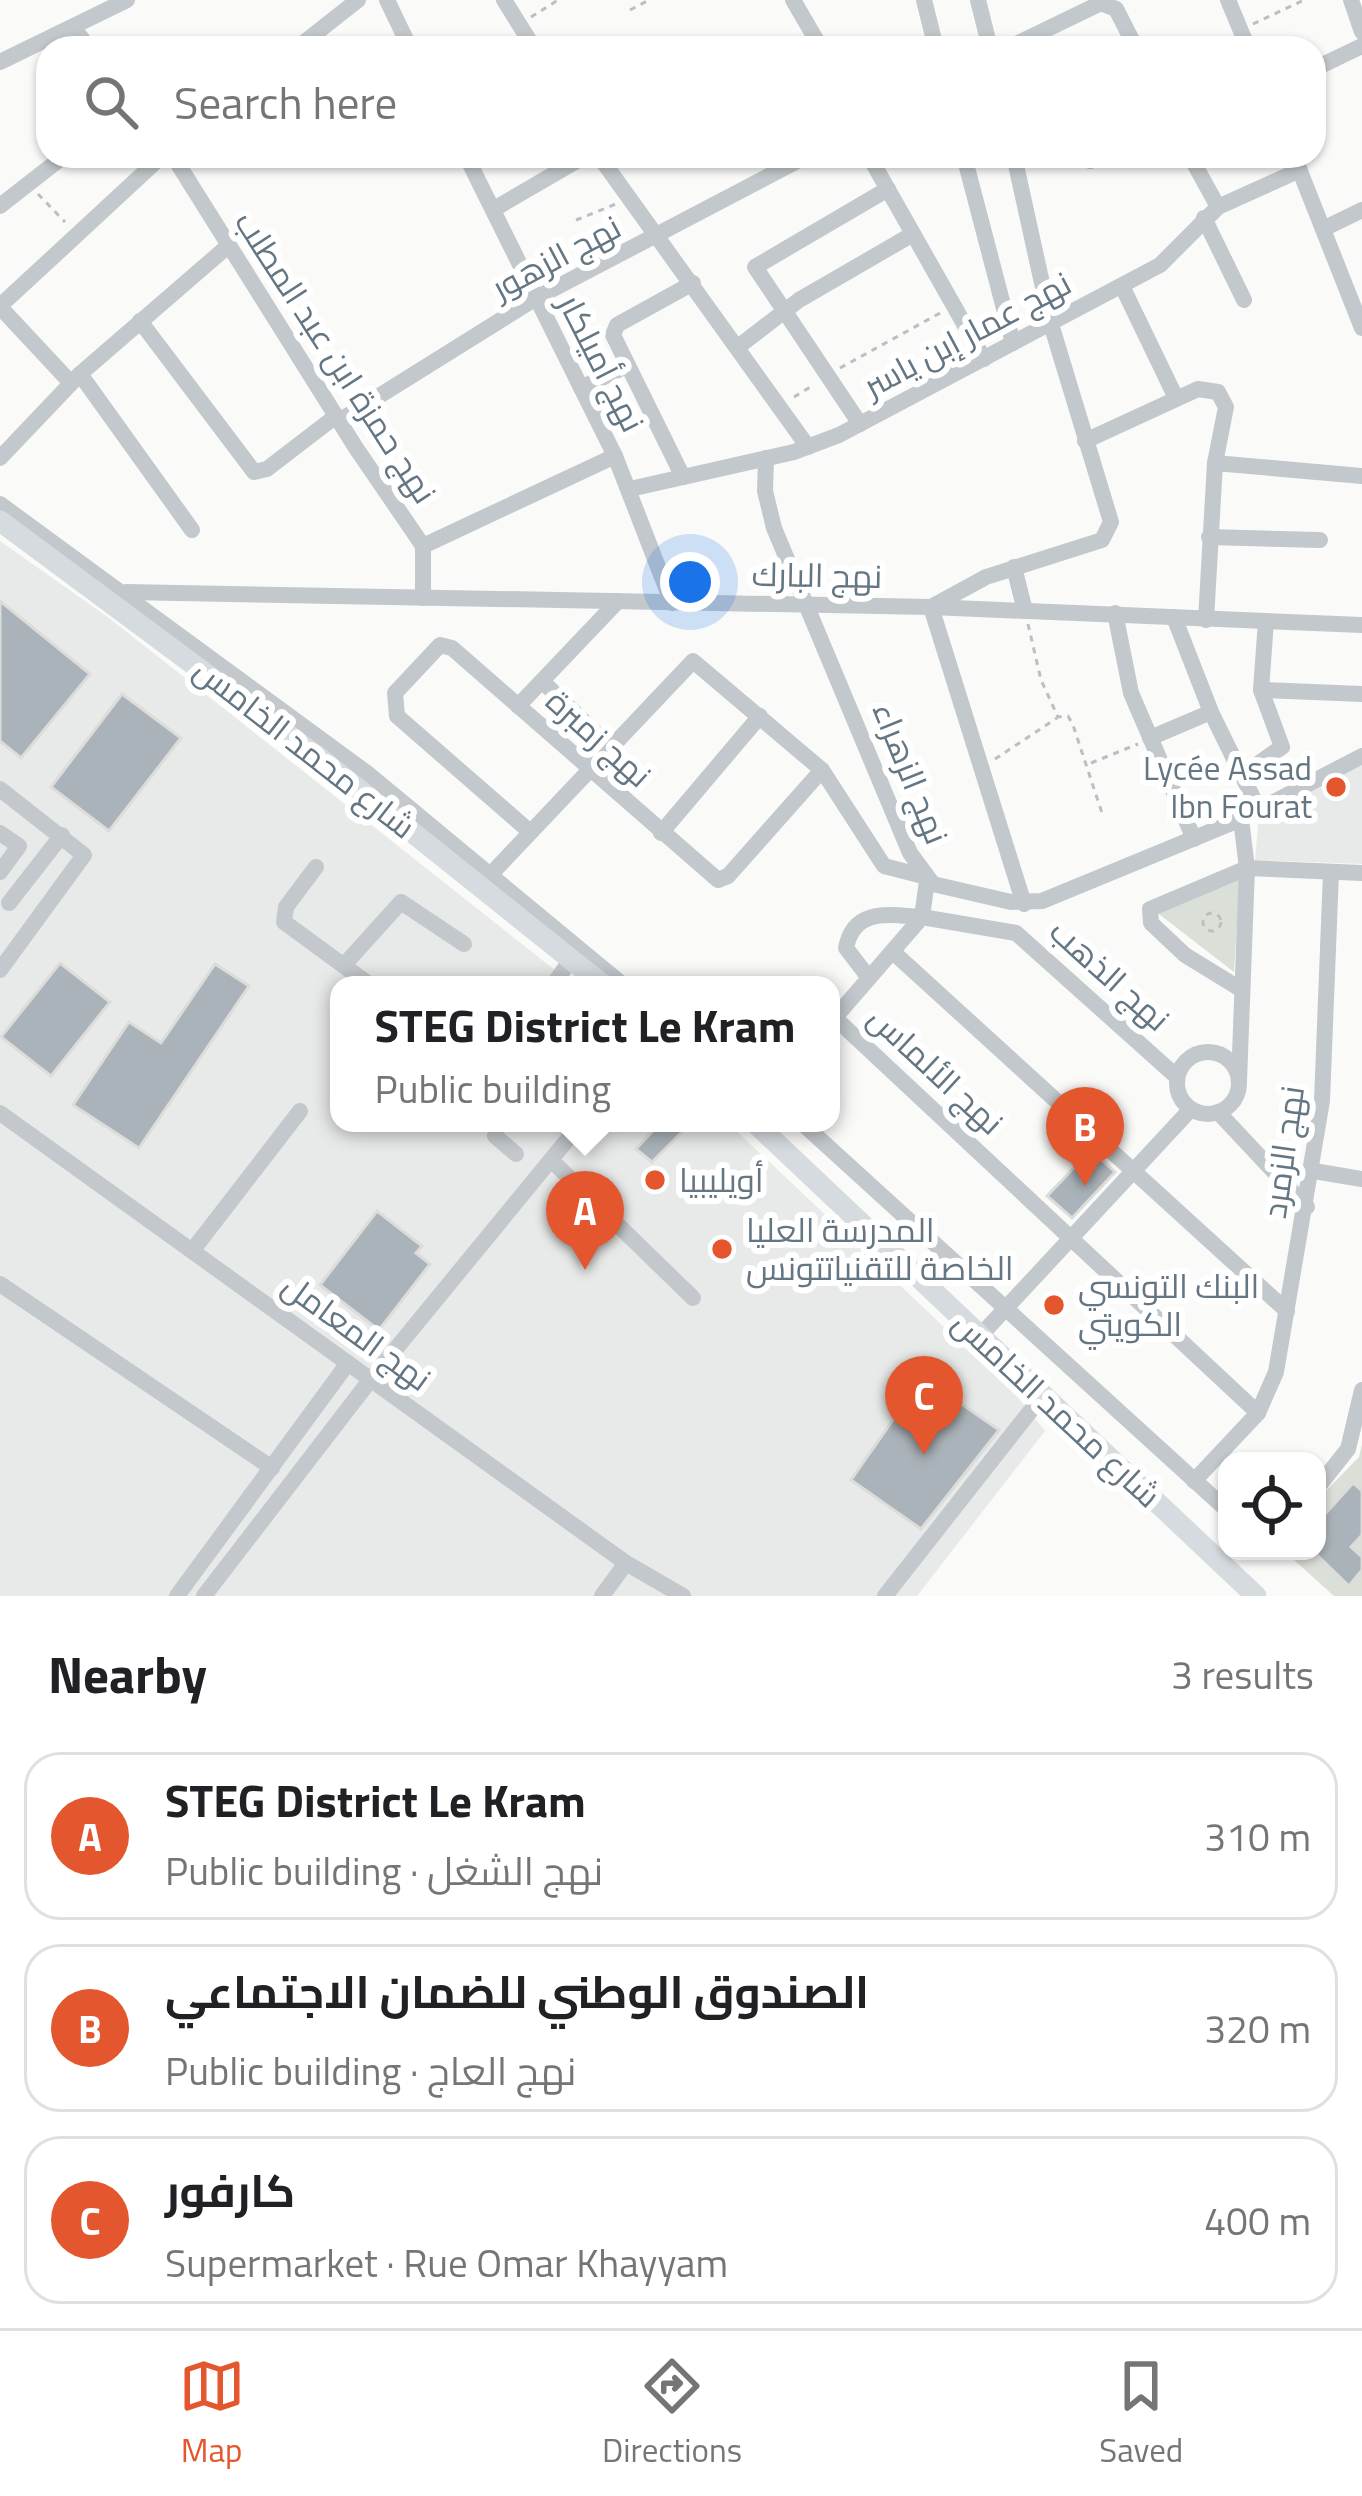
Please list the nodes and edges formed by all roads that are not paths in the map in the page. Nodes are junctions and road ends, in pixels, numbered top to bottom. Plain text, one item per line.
1 (358, 0) edge
2 (387, 0) edge
3 (504, 0) edge
4 (794, 0) edge
5 (924, 0) edge
6 (978, 0) edge
7 (1228, 0) edge
8 (1351, 0) edge
9 (122, 1) edge
10 (1072, 7) edge
11 (73, 28) junction
12 (56, 36) edge
13 (79, 36) edge
14 (312, 36) edge
15 (404, 36) edge
16 (526, 36) edge
17 (814, 36) edge
18 (933, 36) edge
19 (988, 36) edge
20 (1041, 36) edge
21 (1128, 36) edge
22 (1243, 36) edge
23 (1360, 42) edge
24 (36, 45) edge
25 (0, 62) edge
26 (1326, 62) edge
27 (1362, 69) edge
28 (49, 168) edge
29 (149, 168) edge
30 (179, 168) edge
31 (472, 168) edge
32 (564, 168) edge
33 (607, 168) edge
34 (785, 168) edge
35 (876, 168) edge
36 (967, 168) edge
37 (1017, 168) edge
38 (1194, 168) edge
39 (1288, 168) edge
40 (1299, 168) edge
41 (888, 189) junction
42 (0, 206) edge
43 (494, 209) junction
44 (1362, 210) edge
45 (1211, 213) junction
46 (1323, 229) junction
47 (913, 234) junction
48 (659, 236) junction
49 (228, 246) junction
50 (693, 283) junction
51 (1122, 286) junction
52 (536, 298) junction
53 (1244, 300) dead end
54 (0, 306) edge
55 (781, 313) junction
56 (140, 322) junction
57 (1051, 324) junction
58 (1362, 328) edge
59 (1013, 343) junction
60 (738, 347) junction
61 (984, 359) junction
62 (626, 366) junction
63 (75, 378) junction
64 (581, 388) junction
65 (1176, 398) junction
66 (338, 419) junction
67 (860, 424) junction
68 (1085, 441) junction
69 (808, 447) junction
70 (615, 456) junction
71 (0, 458) edge
72 (766, 458) junction
73 (1215, 463) junction
74 (1362, 476) edge
75 (683, 477) junction
76 (630, 489) junction
77 (0, 504) edge
78 (0, 521) edge
79 (191, 530) dead end
80 (1209, 537) junction
81 (1320, 540) dead end
82 (424, 546) junction
83 (1014, 567) junction
84 (126, 592) junction
85 (423, 598) junction
86 (618, 601) junction
87 (672, 603) junction
88 (809, 605) junction
89 (931, 607) junction
90 (1025, 611) junction
91 (1115, 613) junction
92 (1174, 617) junction
93 (1206, 620) junction
94 (1266, 621) junction
95 (1362, 625) edge
96 (543, 682) junction
97 (1261, 690) junction
98 (1362, 694) edge
99 (518, 706) junction
100 (1211, 712) junction
101 (760, 716) junction
102 (1150, 738) junction
103 (609, 746) junction
104 (1362, 756) edge
105 (587, 770) junction
106 (822, 770) junction
107 (1242, 775) junction
108 (0, 788) edge
109 (1259, 810) junction
110 (40, 818) junction
111 (1240, 819) junction
112 (529, 831) junction
113 (0, 832) edge
114 (662, 833) junction
115 (62, 835) junction
116 (1194, 838) junction
117 (19, 846) junction
118 (316, 867) dead end
119 (1247, 868) junction
120 (0, 872) edge
121 (493, 872) junction
122 (1331, 872) junction
123 (1362, 873) edge
124 (925, 878) junction
125 (4, 900) edge
126 (1018, 903) junction
127 (922, 917) junction
128 (36, 922) junction
129 (1010, 929) junction
130 (464, 944) dead end
131 (892, 952) junction
132 (572, 958) junction
133 (344, 965) junction
134 (0, 970) edge
135 (358, 976) edge
136 (559, 976) edge
137 (593, 976) edge
138 (613, 976) edge
139 (869, 978) junction
140 (1242, 990) junction
141 (840, 1012) edge
142 (840, 1026) edge
143 (1177, 1077) junction
144 (1239, 1081) junction
145 (1191, 1108) junction
146 (300, 1111) dead end
147 (1218, 1112) junction
148 (0, 1113) edge
149 (496, 1132) edge
150 (574, 1132) edge
151 (764, 1132) edge
152 (812, 1132) edge
153 (516, 1154) dead end
154 (551, 1160) junction
155 (1134, 1172) junction
156 (1314, 1172) junction
157 (1362, 1179) edge
158 (1307, 1207) junction
159 (1072, 1237) junction
160 (192, 1251) junction
161 (0, 1283) edge
162 (693, 1298) dead end
163 (1007, 1306) junction
164 (1287, 1311) junction
165 (980, 1336) junction
166 (348, 1363) junction
167 (371, 1379) junction
168 (1362, 1390) edge
169 (1042, 1395) junction
170 (1258, 1413) junction
171 (272, 1468) junction
172 (1326, 1477) edge
173 (1194, 1481) junction
174 (1218, 1502) edge
175 (626, 1563) junction
176 (177, 1596) edge
177 (205, 1596) edge
178 (602, 1596) edge
179 (682, 1596) edge
180 (885, 1596) edge
181 (1256, 1596) edge

1 - 14 street
2 - 15 street
3 - 16 street
4 - 17 street
5 - 18 street
6 - 19 street
7 - 22 street
8 - 23 street
9 - 11 street
10 - 20 street
10 - 21 street
11 - 12 street
11 - 13 street
23 - 26 street
23 - 27 street
24 - 25 street
28 - 42 street
29 - 54 street
30 - 49 street, نهج حمزة ابن عبد المطلب
31 - 43 street, نهج أميلكار
32 - 43 street
33 - 48 street
34 - 48 street, نهج الزهور
35 - 41 street
36 - 59 street
37 - 57 street
38 - 45 street
39 - 45 street, نهج عمار إبن ياسر
40 - 46 street
41 - 47 street
41 - 55 street
43 - 52 street, نهج أميلكار
44 - 46 street
45 - 51 street, نهج عمار إبن ياسر
45 - 53 street
46 - 58 street
47 - 55 street
47 - 61 street
48 - 50 street
48 - 52 street, نهج الزهور
49 - 56 street
49 - 66 street, نهج حمزة ابن عبد المطلب
50 - 60 street
50 - 62 street
51 - 57 street, نهج عمار إبن ياسر
51 - 65 street
52 - 64 street, نهج أميلكار
52 - 66 street, نهج الزهور
54 - 63 street
55 - 60 street
55 - 67 street
56 - 63 street
56 - 66 street, نهج الزهور
57 - 59 street, نهج عمار إبن ياسر
57 - 68 street
59 - 61 street, نهج عمار إبن ياسر
60 - 69 street
61 - 67 street, نهج عمار إبن ياسر
62 - 64 street
62 - 75 street
63 - 71 street
63 - 79 street
64 - 70 street, نهج أميلكار
65 - 68 street
65 - 73 street
66 - 82 street, نهج حمزة ابن عبد المطلب
67 - 69 street, نهج عمار إبن ياسر
68 - 83 street
69 - 72 street, نهج عمار إبن ياسر
70 - 76 street, نهج أميلكار
70 - 82 street
72 - 75 street, نهج عمار إبن ياسر
72 - 88 street, نهج الزهراء
73 - 74 street
73 - 80 street
75 - 76 street, نهج عمار إبن ياسر
76 - 87 street, نهج أميلكار
77 - 84 street
78 - 132 main road, شارع محمد الخامس
80 - 81 street
80 - 93 street
82 - 85 street, نهج حمزة ابن عبد المطلب
83 - 89 street
83 - 90 street
84 - 85 street, نهج البارك
84 - 121 street
85 - 86 street, نهج البارك
86 - 87 street, نهج البارك
86 - 96 street
87 - 88 street, نهج البارك
88 - 89 street, نهج البارك
88 - 124 street, نهج الزهراء
89 - 90 street, نهج البارك
89 - 126 street
90 - 91 street, نهج البارك
91 - 92 street, نهج البارك
91 - 102 street
92 - 93 street, نهج البارك
92 - 100 street
93 - 94 street, نهج البارك
94 - 95 street, نهج البارك
94 - 97 street
96 - 99 street
96 - 103 street
97 - 98 street
97 - 107 street
99 - 105 street, نهج زمبرة
99 - 112 street, نهج زمبرة
100 - 102 street
100 - 107 street
101 - 103 street
101 - 106 street
101 - 114 street
102 - 116 street
103 - 105 street
104 - 109 street
105 - 112 street
105 - 114 street, نهج زمبرة
106 - 114 street, نهج زمبرة
106 - 124 street
107 - 109 street
108 - 110 street
109 - 111 street
110 - 115 street
110 - 117 street
111 - 116 street
111 - 119 street
112 - 121 street
113 - 117 street
115 - 125 street
115 - 128 street
116 - 126 street
117 - 120 street
118 - 133 street
119 - 122 street
119 - 140 street
119 - 140 street
121 - 138 street
122 - 123 street
122 - 156 street, نهج الزمرد
124 - 126 street, نهج الزهراء
124 - 127 street
125 - 128 street
126 - 129 street
127 - 129 street, نهج الذهب
127 - 131 street
127 - 139 street, نهج الذهب
128 - 134 street
129 - 143 street, نهج الذهب
130 - 133 street
131 - 139 street
131 - 155 street
132 - 136 street
132 - 137 main road, شارع محمد الخامس
133 - 135 street
139 - 141 street
140 - 144 street
142 - 159 street, نهج الألماس
143 - 144 street
143 - 145 street
144 - 147 street
145 - 147 street
145 - 155 street
146 - 160 street
147 - 158 street
148 - 160 street, نهج المعامل
149 - 153 street
150 - 154 street
151 - 165 main road, شارع محمد الخامس
152 - 163 street
154 - 162 street
154 - 167 street
155 - 159 street
155 - 164 street
156 - 157 street
156 - 158 street, نهج الزمرد
158 - 164 street, نهج الزمرد
159 - 163 street
159 - 170 street, نهج الألماس
160 - 166 street, نهج المعامل
161 - 171 street
163 - 165 street
163 - 173 street
164 - 170 street, نهج الزمرد
165 - 169 main road, شارع محمد الخامس
166 - 167 street, نهج المعامل
166 - 171 street
167 - 175 street, نهج المعامل
167 - 177 street
168 - 172 street
169 - 180 street
169 - 181 main road, شارع محمد الخامس
170 - 173 street, نهج الزمرد
171 - 176 street
173 - 174 street
175 - 178 street
175 - 179 street, نهج المعامل

